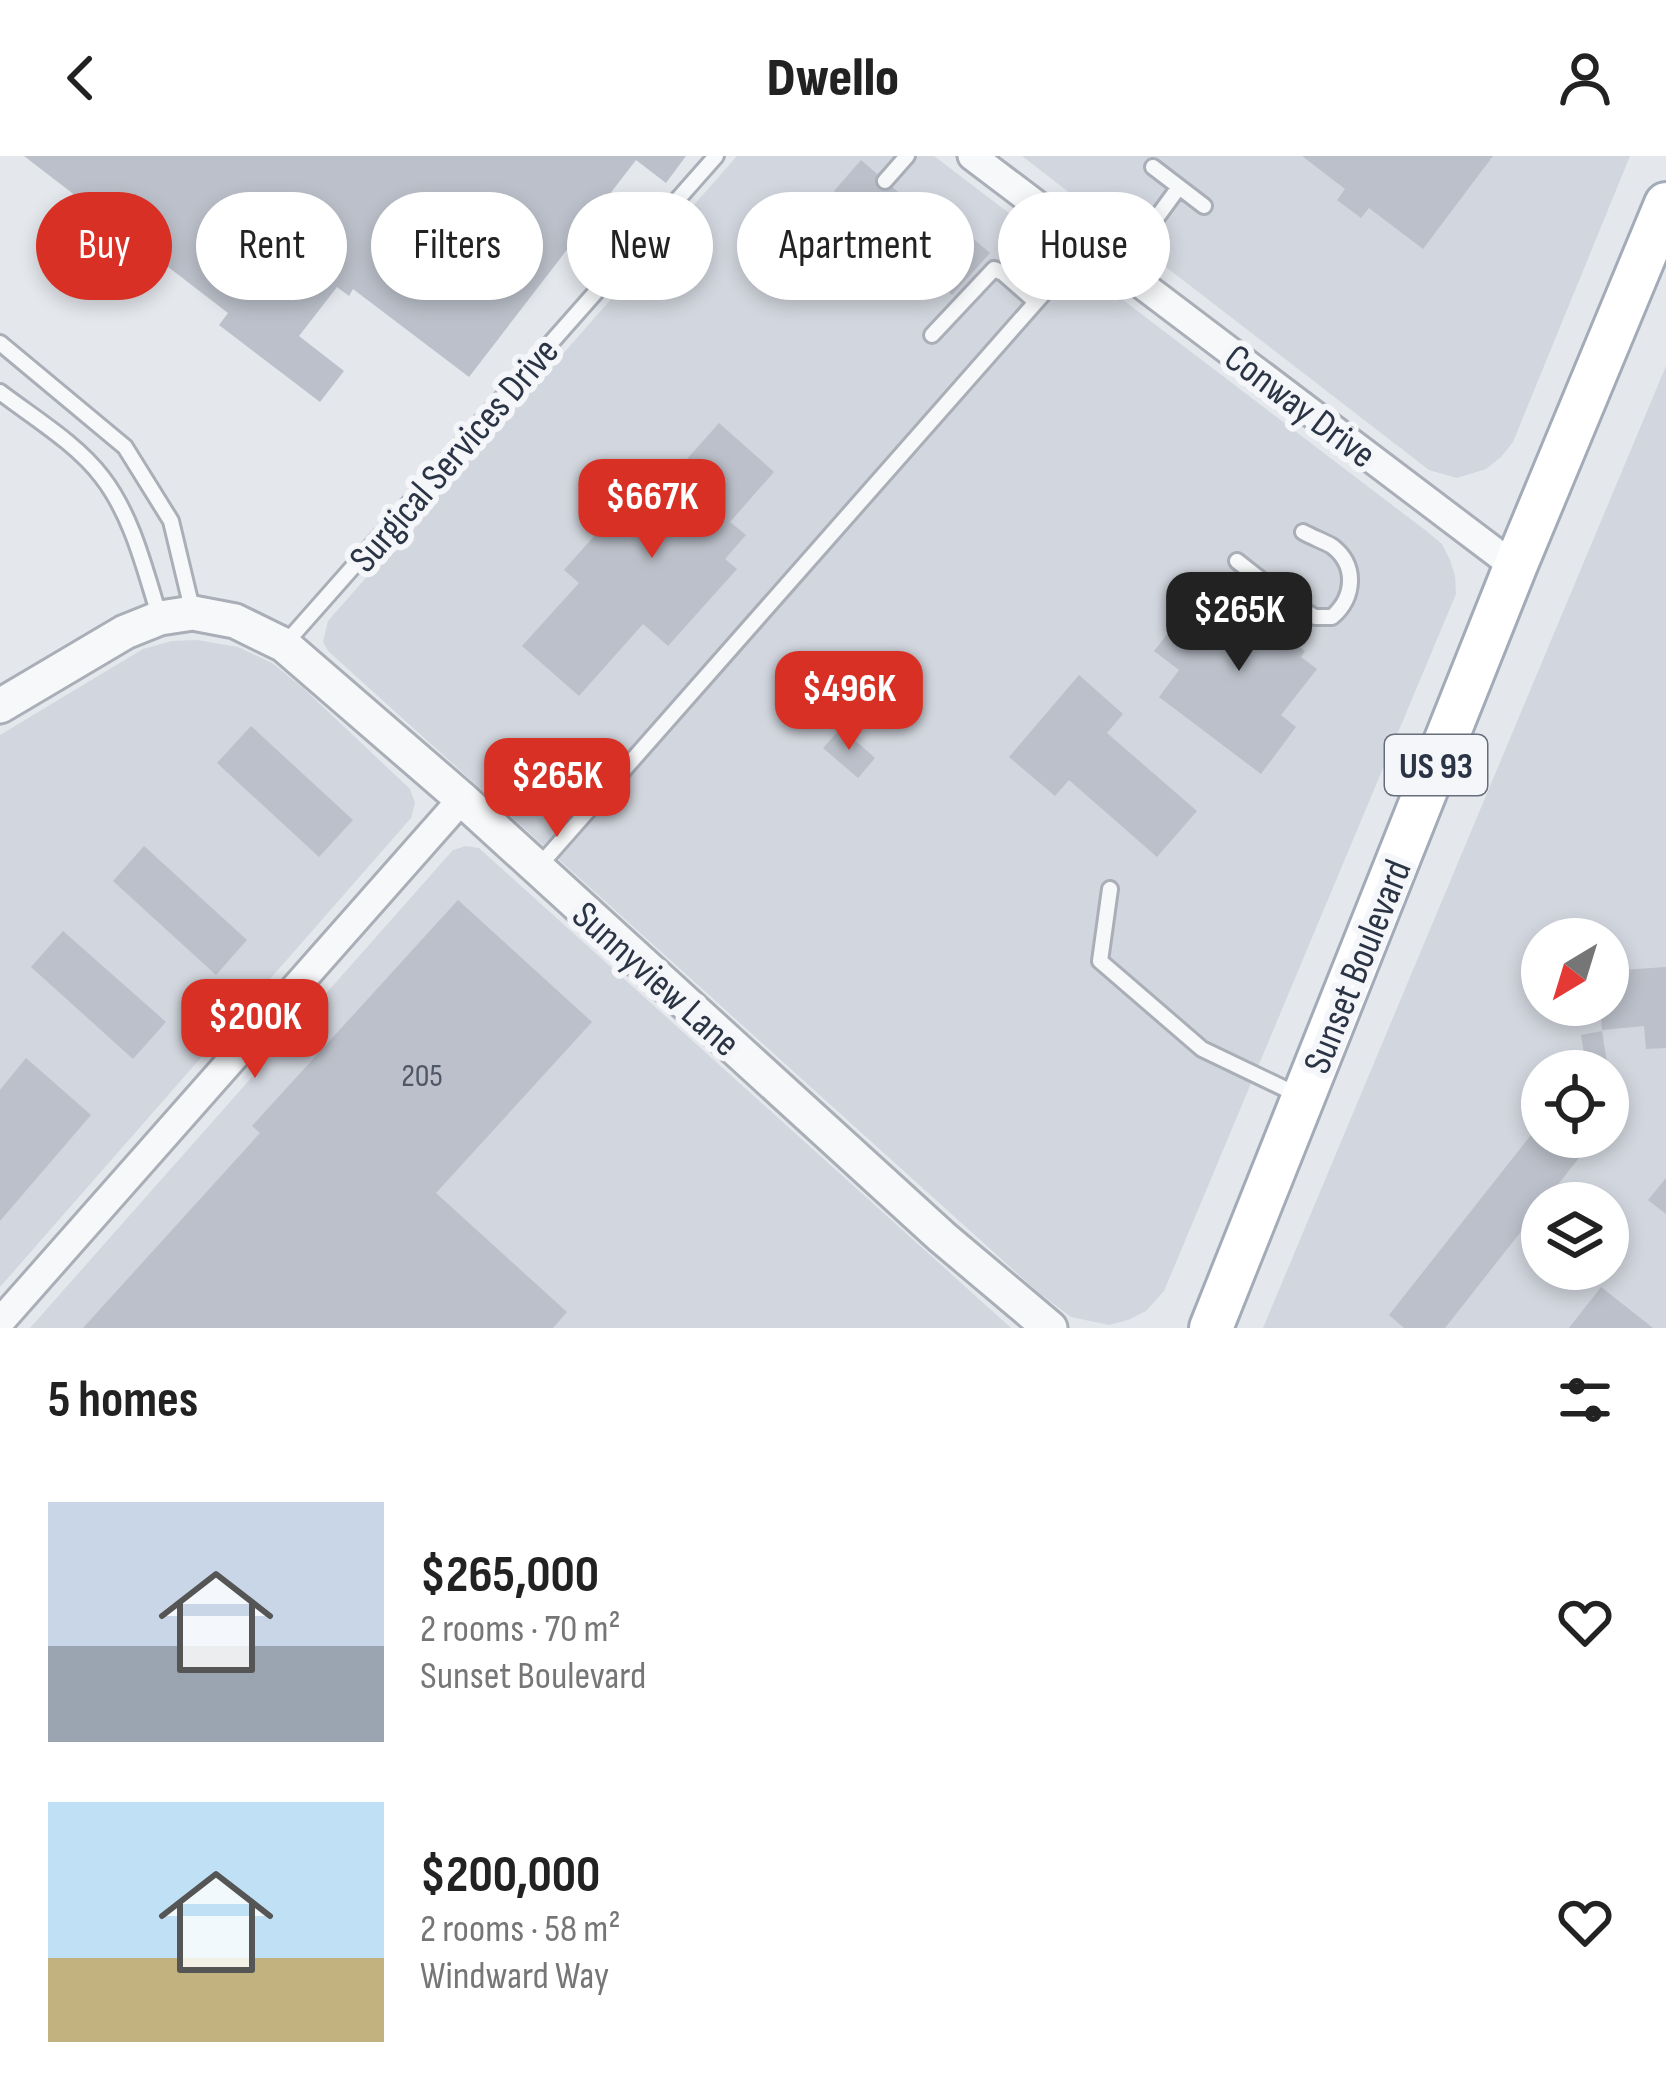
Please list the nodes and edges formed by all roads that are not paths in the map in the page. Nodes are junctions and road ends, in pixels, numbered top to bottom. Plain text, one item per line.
1 (716, 156) edge
2 (908, 156) edge
3 (972, 156) edge
4 (1153, 167) dead end
5 (885, 181) dead end
6 (1179, 187) junction
7 (1020, 192) edge
8 (1170, 199) edge
9 (1666, 205) edge
10 (1204, 206) dead end
11 (1162, 300) edge
12 (1036, 302) joint
13 (932, 335) dead end
14 (0, 343) edge
15 (0, 392) edge
16 (1303, 532) dead end
17 (1237, 561) dead end
18 (1515, 567) junction
19 (1269, 586) dead end
20 (1293, 604) dead end
21 (176, 615) junction
22 (284, 645) junction
23 (0, 706) edge
24 (462, 799) junction
25 (537, 868) junction
26 (1110, 889) dead end
27 (1303, 1097) junction
28 (0, 1322) edge
29 (1050, 1328) edge
30 (1211, 1328) edge

1 - 22 lane, Surgical Services Drive
2 - 5 lane
3 - 7 street, Conway Drive
4 - 6 lane
6 - 8 lane
6 - 10 lane
9 - 18 main road, Sunset Boulevard / US 93
11 - 18 street, Conway Drive
12 - 13 lane
12 - 25 lane
14 - 21 lane
15 - 21 lane
16 - 20 lane
17 - 19 lane
18 - 27 main road, Sunset Boulevard / US 93
21 - 22 street, Sunnyview Lane
21 - 23 street
22 - 24 street, Sunnyview Lane
24 - 25 street, Sunnyview Lane
24 - 28 street
25 - 29 street, Sunnyview Lane
26 - 27 lane
27 - 30 main road, Sunset Boulevard / US 93

